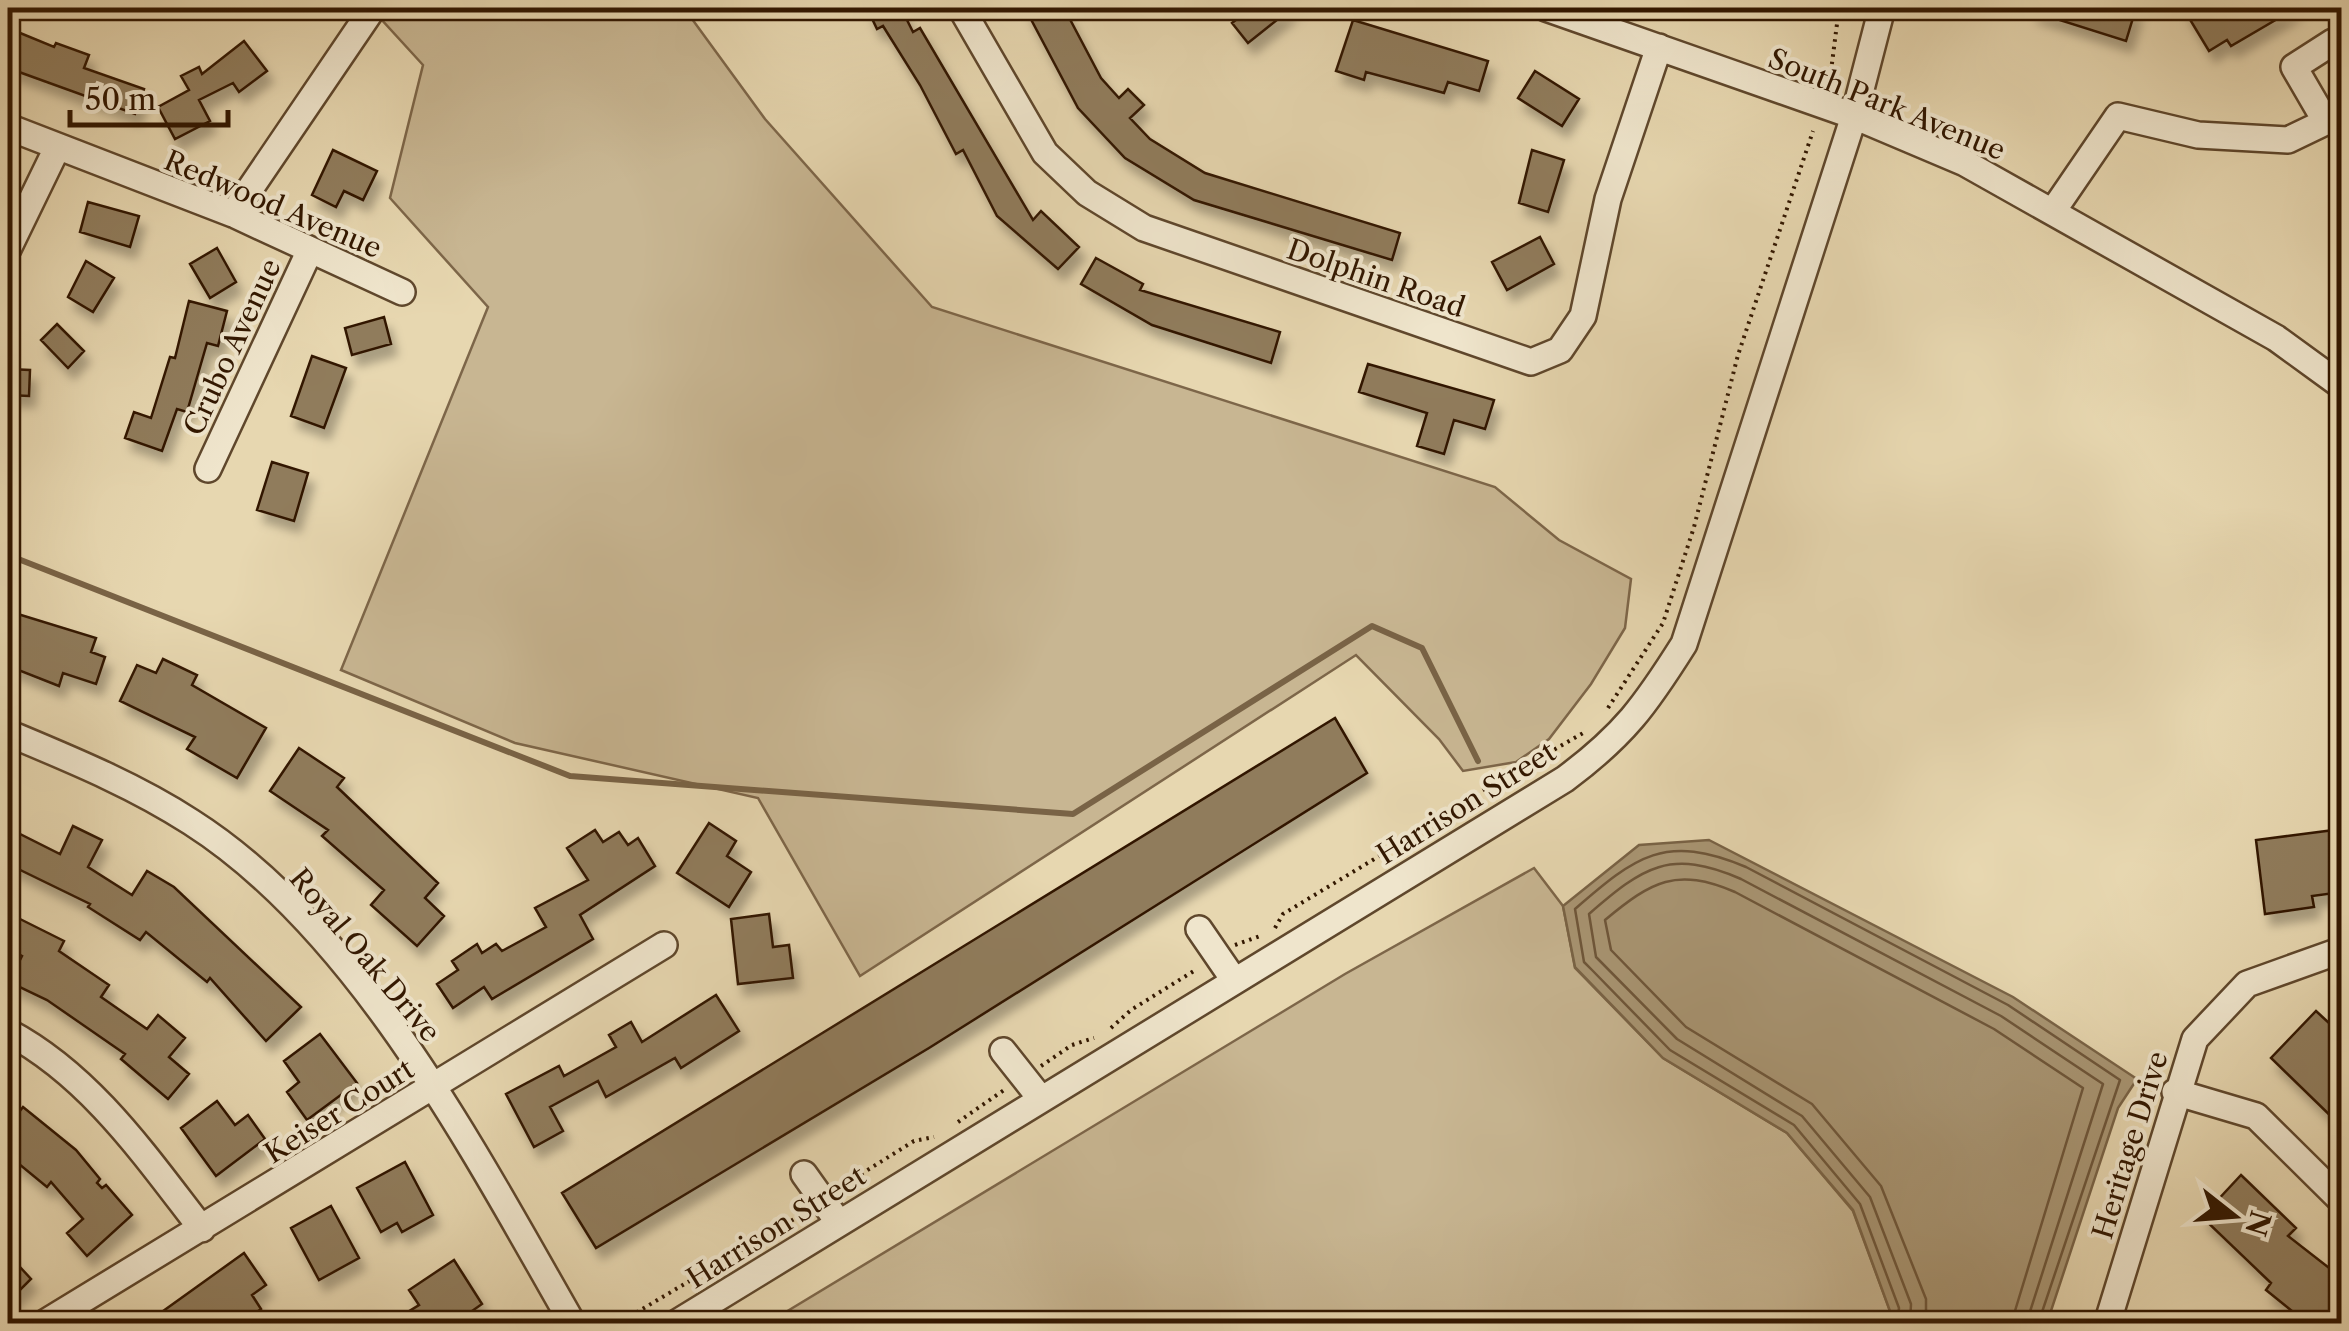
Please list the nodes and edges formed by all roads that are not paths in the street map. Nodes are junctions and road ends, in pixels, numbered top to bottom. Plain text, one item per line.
1 (373, 8) edge
2 (961, 8) edge
3 (1546, 8) edge
4 (1882, 8) edge
5 (2333, 42) dead end
6 (1658, 48) junction
7 (1854, 116) junction
8 (2334, 118) edge
9 (8, 126) edge
10 (57, 148) junction
11 (2053, 211) junction
12 (233, 214) junction
13 (8, 249) edge
14 (310, 250) junction
15 (402, 292) dead end
16 (2342, 386) edge
17 (208, 469) dead end
18 (8, 733) edge
19 (1199, 930) dead end
20 (664, 945) dead end
21 (2342, 950) edge
22 (1234, 980) junction
23 (8, 1032) edge
24 (1004, 1051) dead end
25 (436, 1086) junction
26 (2175, 1092) junction
27 (1041, 1099) junction
28 (804, 1174) dead end
29 (2342, 1202) edge
30 (839, 1223) junction
31 (202, 1229) junction
32 (44, 1324) edge
33 (573, 1324) edge
34 (675, 1324) edge
35 (2107, 1324) edge

1 - 12 street
2 - 6 street, Dolphin Road
3 - 6 street, South Park Avenue
4 - 7 street, Harrison Street
5 - 8 street
6 - 7 street, South Park Avenue
7 - 11 street, South Park Avenue
7 - 22 street, Harrison Street
8 - 11 street
9 - 10 street, Redwood Avenue
10 - 12 street, Redwood Avenue
10 - 13 street
11 - 16 street, South Park Avenue
12 - 14 street, Redwood Avenue
14 - 15 street, Redwood Avenue
14 - 17 street, Crubo Avenue
18 - 25 street, Royal Oak Drive
19 - 22 street
20 - 25 street, Keiser Court
21 - 26 street, Heritage Drive
22 - 27 street, Harrison Street
23 - 31 street
24 - 27 street
25 - 31 street, Keiser Court
25 - 33 street, Royal Oak Drive
26 - 29 street
26 - 35 street, Heritage Drive
27 - 30 street, Harrison Street
28 - 30 street
30 - 34 street, Harrison Street
31 - 32 street, Keiser Court

